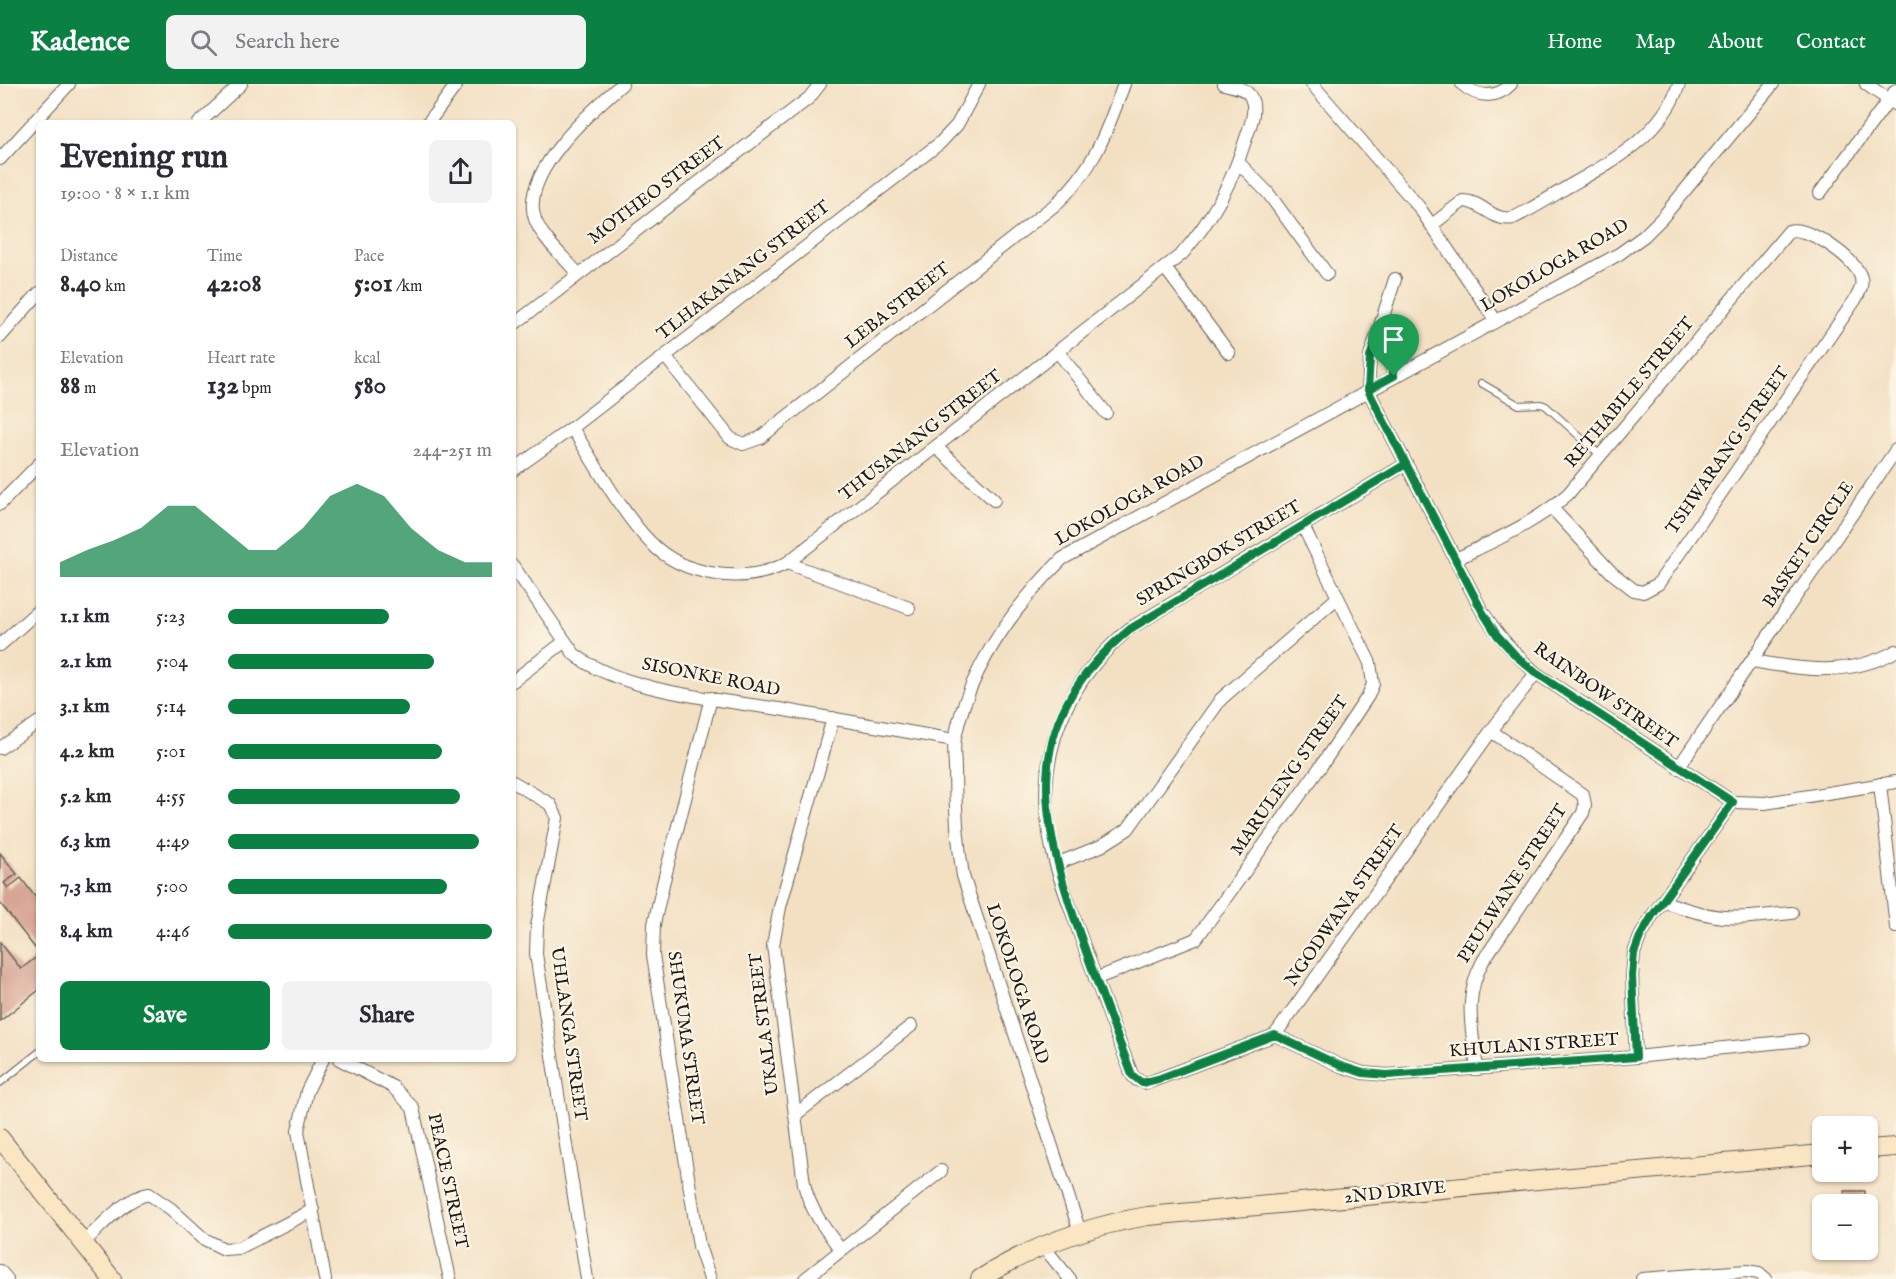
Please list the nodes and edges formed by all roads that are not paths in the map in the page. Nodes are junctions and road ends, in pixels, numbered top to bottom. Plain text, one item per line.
1 (69, 84) edge
2 (241, 84) edge
3 (457, 84) edge
4 (622, 84) edge
5 (820, 84) edge
6 (979, 84) edge
7 (1124, 84) edge
8 (1224, 84) edge
9 (1312, 84) edge
10 (1462, 84) edge
11 (1511, 84) edge
12 (1679, 84) edge
13 (1773, 84) edge
14 (1866, 84) edge
15 (1239, 86) edge
16 (1894, 99) edge
17 (202, 120) edge
18 (430, 120) edge
19 (0, 159) edge
20 (1239, 163) junction
21 (1820, 193) dead end
22 (1432, 225) junction
23 (1809, 232) joint
24 (1165, 268) junction
25 (578, 274) junction
26 (1327, 274) dead end
27 (1395, 279) dead end
28 (36, 296) edge
29 (1496, 321) junction
30 (516, 323) edge
31 (1380, 328) junction
32 (0, 337) edge
33 (1058, 352) junction
34 (1229, 353) dead end
35 (664, 356) junction
36 (1394, 376) junction
37 (1481, 383) dead end
38 (1368, 390) junction
39 (1106, 413) dead end
40 (572, 428) junction
41 (936, 447) junction
42 (1896, 450) edge
43 (1601, 456) junction
44 (1406, 464) junction
45 (36, 467) edge
46 (516, 469) edge
47 (994, 500) dead end
48 (0, 504) edge
49 (1552, 508) junction
50 (1303, 526) junction
51 (1456, 559) junction
52 (787, 563) junction
53 (516, 570) edge
54 (1337, 598) junction
55 (909, 608) dead end
56 (36, 613) edge
57 (564, 642) junction
58 (0, 645) edge
59 (1896, 651) edge
60 (1753, 661) junction
61 (1536, 673) junction
62 (516, 679) edge
63 (711, 698) junction
64 (832, 718) junction
65 (36, 724) edge
66 (1491, 731) junction
67 (954, 740) junction
68 (0, 748) edge
69 (1678, 768) junction
70 (1896, 782) edge
71 (516, 784) edge
72 (1880, 784) junction
73 (1733, 802) junction
74 (1056, 864) junction
75 (1663, 901) junction
76 (1792, 913) dead end
77 (1896, 927) edge
78 (1095, 979) junction
79 (911, 1026) dead end
80 (1275, 1035) junction
81 (1802, 1040) dead end
82 (36, 1054) edge
83 (1636, 1057) junction
84 (322, 1062) edge
85 (345, 1062) edge
86 (1477, 1069) junction
87 (0, 1083) edge
88 (795, 1115) junction
89 (0, 1138) edge
90 (1896, 1147) edge
91 (1878, 1148) edge
92 (1812, 1155) edge
93 (941, 1171) dead end
94 (313, 1210) junction
95 (1080, 1232) junction
96 (83, 1242) junction
97 (1042, 1245) junction
98 (841, 1250) junction
99 (0, 1271) edge
100 (1763, 1276) edge
101 (7, 1279) edge
102 (112, 1279) edge
103 (325, 1279) edge
104 (450, 1279) edge
105 (587, 1279) edge
106 (710, 1279) edge
107 (805, 1279) edge
108 (980, 1279) edge
109 (1070, 1279) edge
110 (1642, 1279) edge

1 - 19 street
2 - 17 street
3 - 18 street
4 - 25 street
5 - 25 street, MOTHEO STREET
6 - 35 street, TLHAKANANG STREET
7 - 35 street, LEBA STREET
8 - 15 street
9 - 22 street
10 - 11 street
12 - 22 street
13 - 29 street, LOKOLOGA ROAD
14 - 16 street
15 - 20 street, THUSANANG STREET
16 - 21 street
20 - 24 street, THUSANANG STREET
20 - 26 street
22 - 29 street
23 - 43 street, RETHABILE STREET
23 - 49 street, TSHWARANG STREET
24 - 33 street, THUSANANG STREET
24 - 34 street
25 - 30 street, MOTHEO STREET
27 - 31 street
28 - 32 street
29 - 36 street, LOKOLOGA ROAD
31 - 36 street
31 - 38 street
33 - 39 street
33 - 41 street, THUSANANG STREET
35 - 40 street, TLHAKANANG STREET
36 - 38 street, LOKOLOGA ROAD
37 - 43 lane
38 - 44 street, RAINBOW STREET
38 - 67 street, LOKOLOGA ROAD
40 - 46 street, TLHAKANANG STREET
40 - 52 street, THUSANANG STREET
41 - 47 street
41 - 52 street, THUSANANG STREET
42 - 60 street, BASKET CIRCLE
43 - 49 street, RETHABILE STREET
44 - 50 street, SPRINGBOK STREET
44 - 51 street, RAINBOW STREET
45 - 48 street
49 - 51 street, RETHABILE STREET
50 - 54 street, MARULENG STREET
50 - 74 street, SPRINGBOK STREET
51 - 61 street, RAINBOW STREET
52 - 55 street
53 - 57 street, SISONKE ROAD
54 - 74 street
54 - 78 street, MARULENG STREET
56 - 58 street
57 - 62 street
57 - 63 street, SISONKE ROAD
59 - 60 street
60 - 69 street, BASKET CIRCLE
61 - 66 street, NGODWANA STREET
61 - 69 street, RAINBOW STREET
63 - 64 street, SISONKE ROAD
63 - 106 street, SHUKUMA STREET
64 - 67 street, SISONKE ROAD
64 - 88 street, UKALA STREET
65 - 68 street
66 - 80 street, NGODWANA STREET
66 - 86 street, PEULWANE STREET
67 - 95 street, LOKOLOGA ROAD
69 - 73 street, RAINBOW STREET
70 - 72 street, RAINBOW STREET
71 - 105 street, UHLANGA STREET
72 - 73 street, RAINBOW STREET
72 - 77 street
73 - 75 street
74 - 78 street, SPRINGBOK STREET
75 - 76 street
75 - 83 street
78 - 80 street, SPRINGBOK STREET
79 - 88 street
80 - 86 street, KHULANI STREET
81 - 83 street, KHULANI STREET
82 - 87 lane
83 - 86 street, KHULANI STREET
84 - 94 street
85 - 104 street, PEACE STREET
88 - 98 street, UKALA STREET
89 - 96 street
90 - 91 street
92 - 95 street, 2ND DRIVE
93 - 98 street
94 - 96 street
94 - 103 street
95 - 97 street, 2ND DRIVE
96 - 102 street
97 - 108 street, 2ND DRIVE
97 - 109 street
98 - 107 street
99 - 101 street
100 - 110 street

